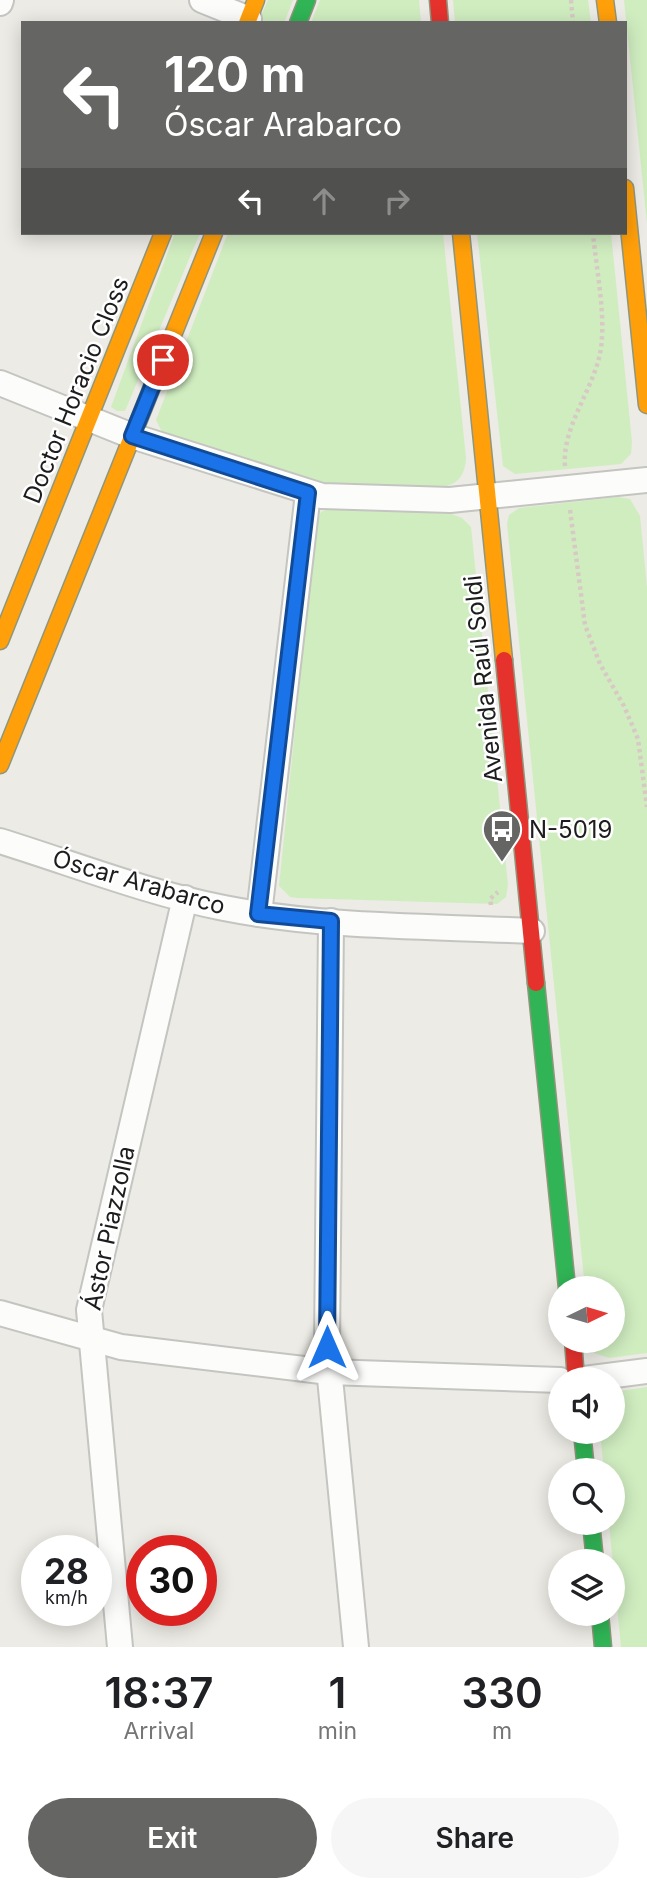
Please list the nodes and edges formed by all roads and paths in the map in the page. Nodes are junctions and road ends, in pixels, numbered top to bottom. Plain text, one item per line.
1 (202, 0) edge
2 (307, 0) edge
3 (438, 0) edge
4 (571, 0) edge
5 (606, 0) edge
6 (251, 14) edge
7 (299, 21) edge
8 (440, 21) edge
9 (573, 21) edge
10 (608, 21) edge
11 (627, 208) edge
12 (162, 235) edge
13 (213, 235) edge
14 (461, 235) edge
15 (593, 235) edge
16 (0, 383) edge
17 (647, 404) edge
18 (89, 419) junction
19 (132, 436) junction
20 (566, 470) dead end
21 (647, 480) edge
22 (308, 493) junction
23 (488, 496) junction
24 (569, 502) dead end
25 (0, 641) edge
26 (0, 765) edge
27 (647, 807) edge
28 (0, 841) edge
29 (185, 898) junction
30 (258, 914) junction
31 (331, 921) junction
32 (532, 931) junction
33 (566, 1276) edge
34 (0, 1313) edge
35 (90, 1340) junction
36 (647, 1371) edge
37 (329, 1372) junction
38 (625, 1374) edge
39 (548, 1380) edge
40 (601, 1626) edge
41 (121, 1647) edge
42 (356, 1647) edge
43 (603, 1647) edge

1 - 6 street
2 - 7 main road
3 - 8 main road
4 - 9 path
5 - 10 main road
11 - 17 main road
12 - 18 main road, Doctor Horacio Closs
13 - 19 main road
14 - 23 main road, Avenida Raúl Soldi
15 - 20 path
16 - 18 street
18 - 19 street
18 - 25 main road, Doctor Horacio Closs
19 - 22 street
19 - 26 main road
21 - 23 street
22 - 23 street
22 - 30 street
23 - 32 main road, Avenida Raúl Soldi
24 - 27 path
28 - 29 street, Óscar Arabarco
29 - 30 street, Óscar Arabarco
29 - 35 street, Ástor Piazzolla
30 - 31 street, Óscar Arabarco
31 - 32 street, Óscar Arabarco
31 - 37 street
32 - 33 main road, Avenida Raúl Soldi
34 - 35 street
35 - 37 street
35 - 41 street, Ástor Piazzolla
36 - 38 street
37 - 39 street
37 - 42 street
40 - 43 main road

